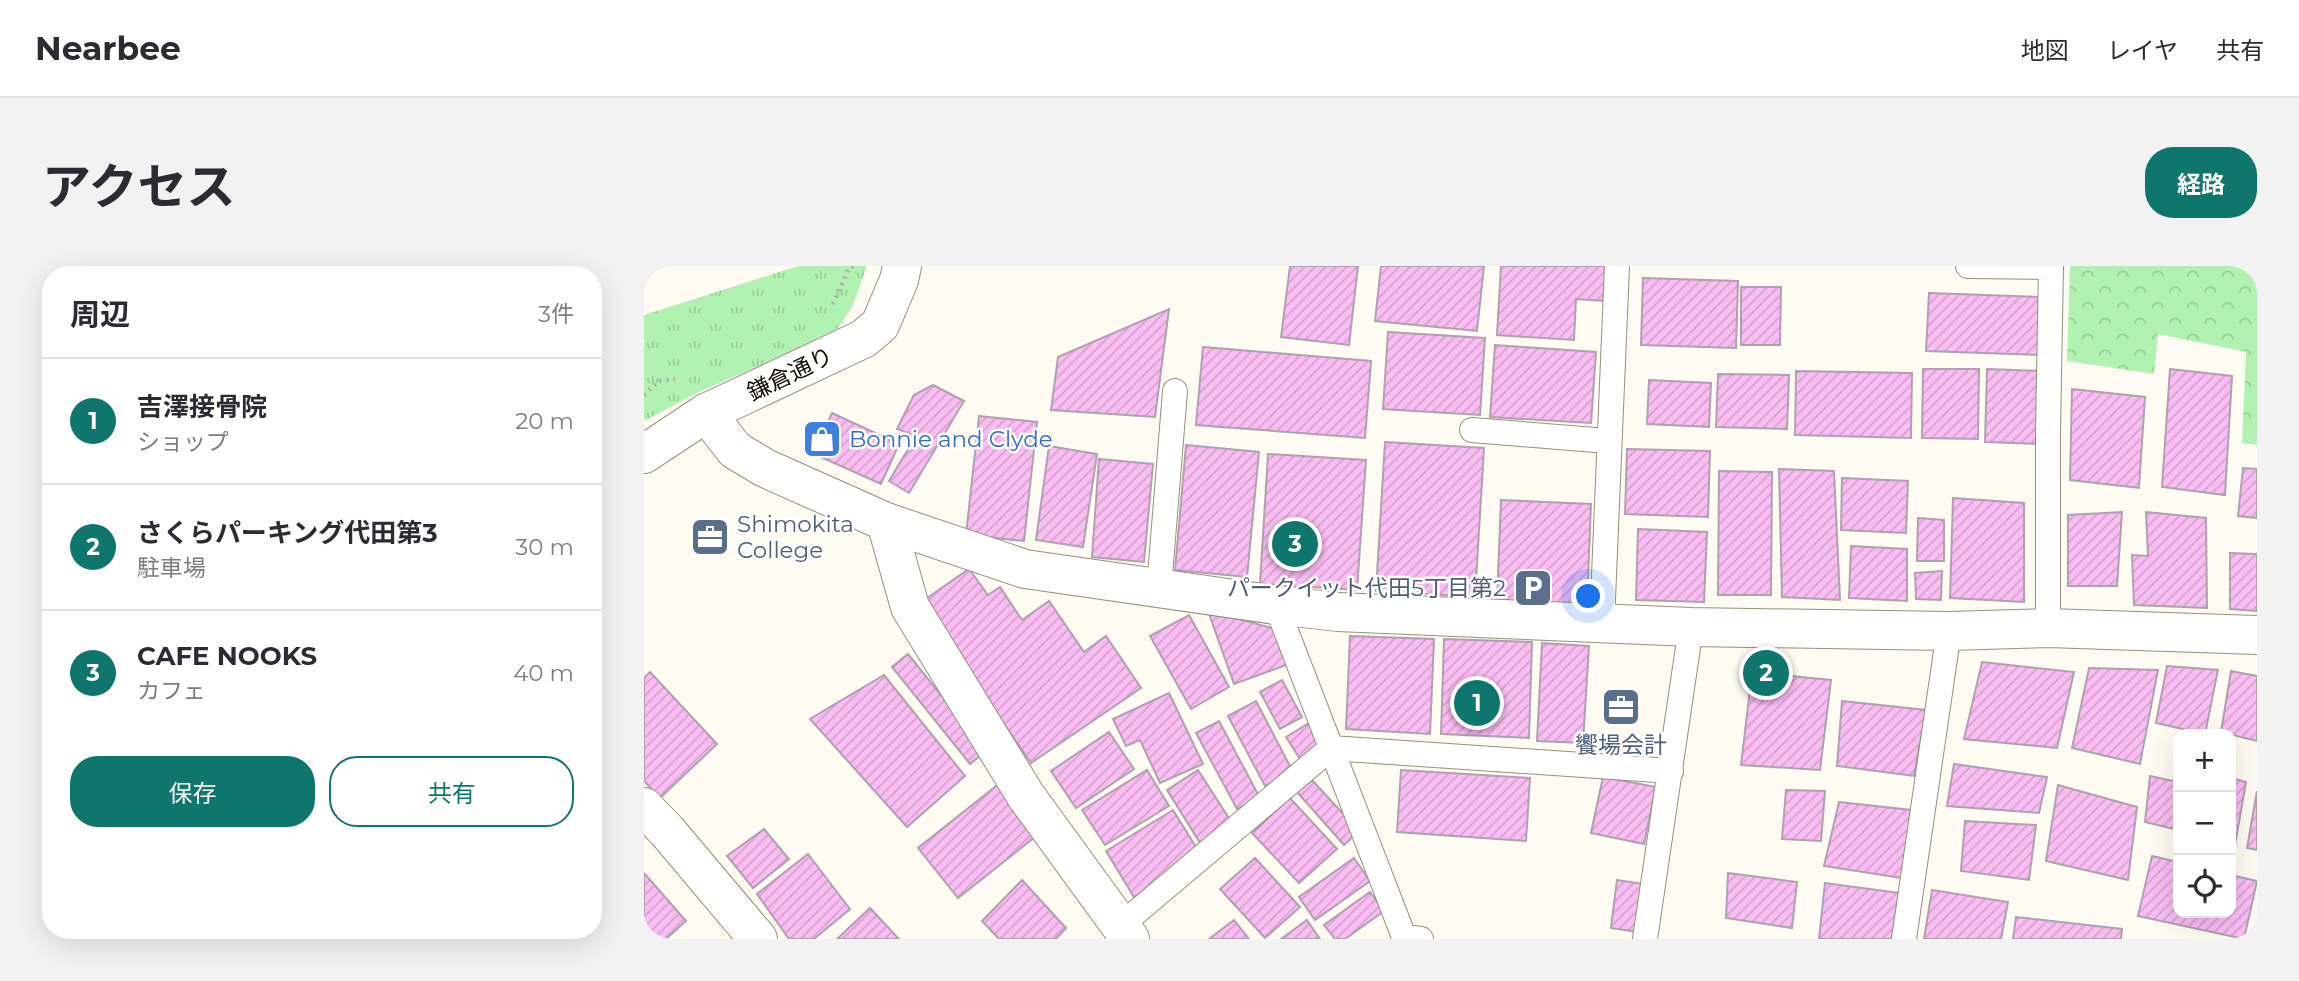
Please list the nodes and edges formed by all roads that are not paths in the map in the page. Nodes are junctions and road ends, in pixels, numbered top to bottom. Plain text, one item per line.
1 (902, 266) edge
2 (1617, 266) edge
3 (1968, 266) edge
4 (2051, 267) edge
5 (1175, 391) dead end
6 (706, 413) junction
7 (1472, 430) dead end
8 (1608, 441) junction
9 (644, 454) edge
10 (886, 522) junction
11 (1158, 589) junction
12 (1276, 605) junction
13 (1602, 623) junction
14 (1691, 627) junction
15 (2048, 628) junction
16 (1950, 631) junction
17 (2257, 635) edge
18 (1331, 748) junction
19 (1671, 771) junction
20 (644, 807) edge
21 (1119, 935) edge
22 (758, 939) edge
23 (1421, 939) edge
24 (1645, 939) edge
25 (1904, 939) edge

1 - 6 street, 鎌倉通り
2 - 8 lane
3 - 4 lane
4 - 15 lane
5 - 11 lane
6 - 9 street, 鎌倉通り
6 - 10 street
7 - 8 lane
8 - 13 lane
10 - 11 street
10 - 21 street
11 - 12 street
12 - 13 street
12 - 18 lane
13 - 14 street
14 - 16 street
14 - 19 lane
15 - 16 street
15 - 17 street
16 - 25 lane
18 - 19 lane
18 - 21 lane
18 - 23 lane
19 - 24 lane
20 - 22 street

